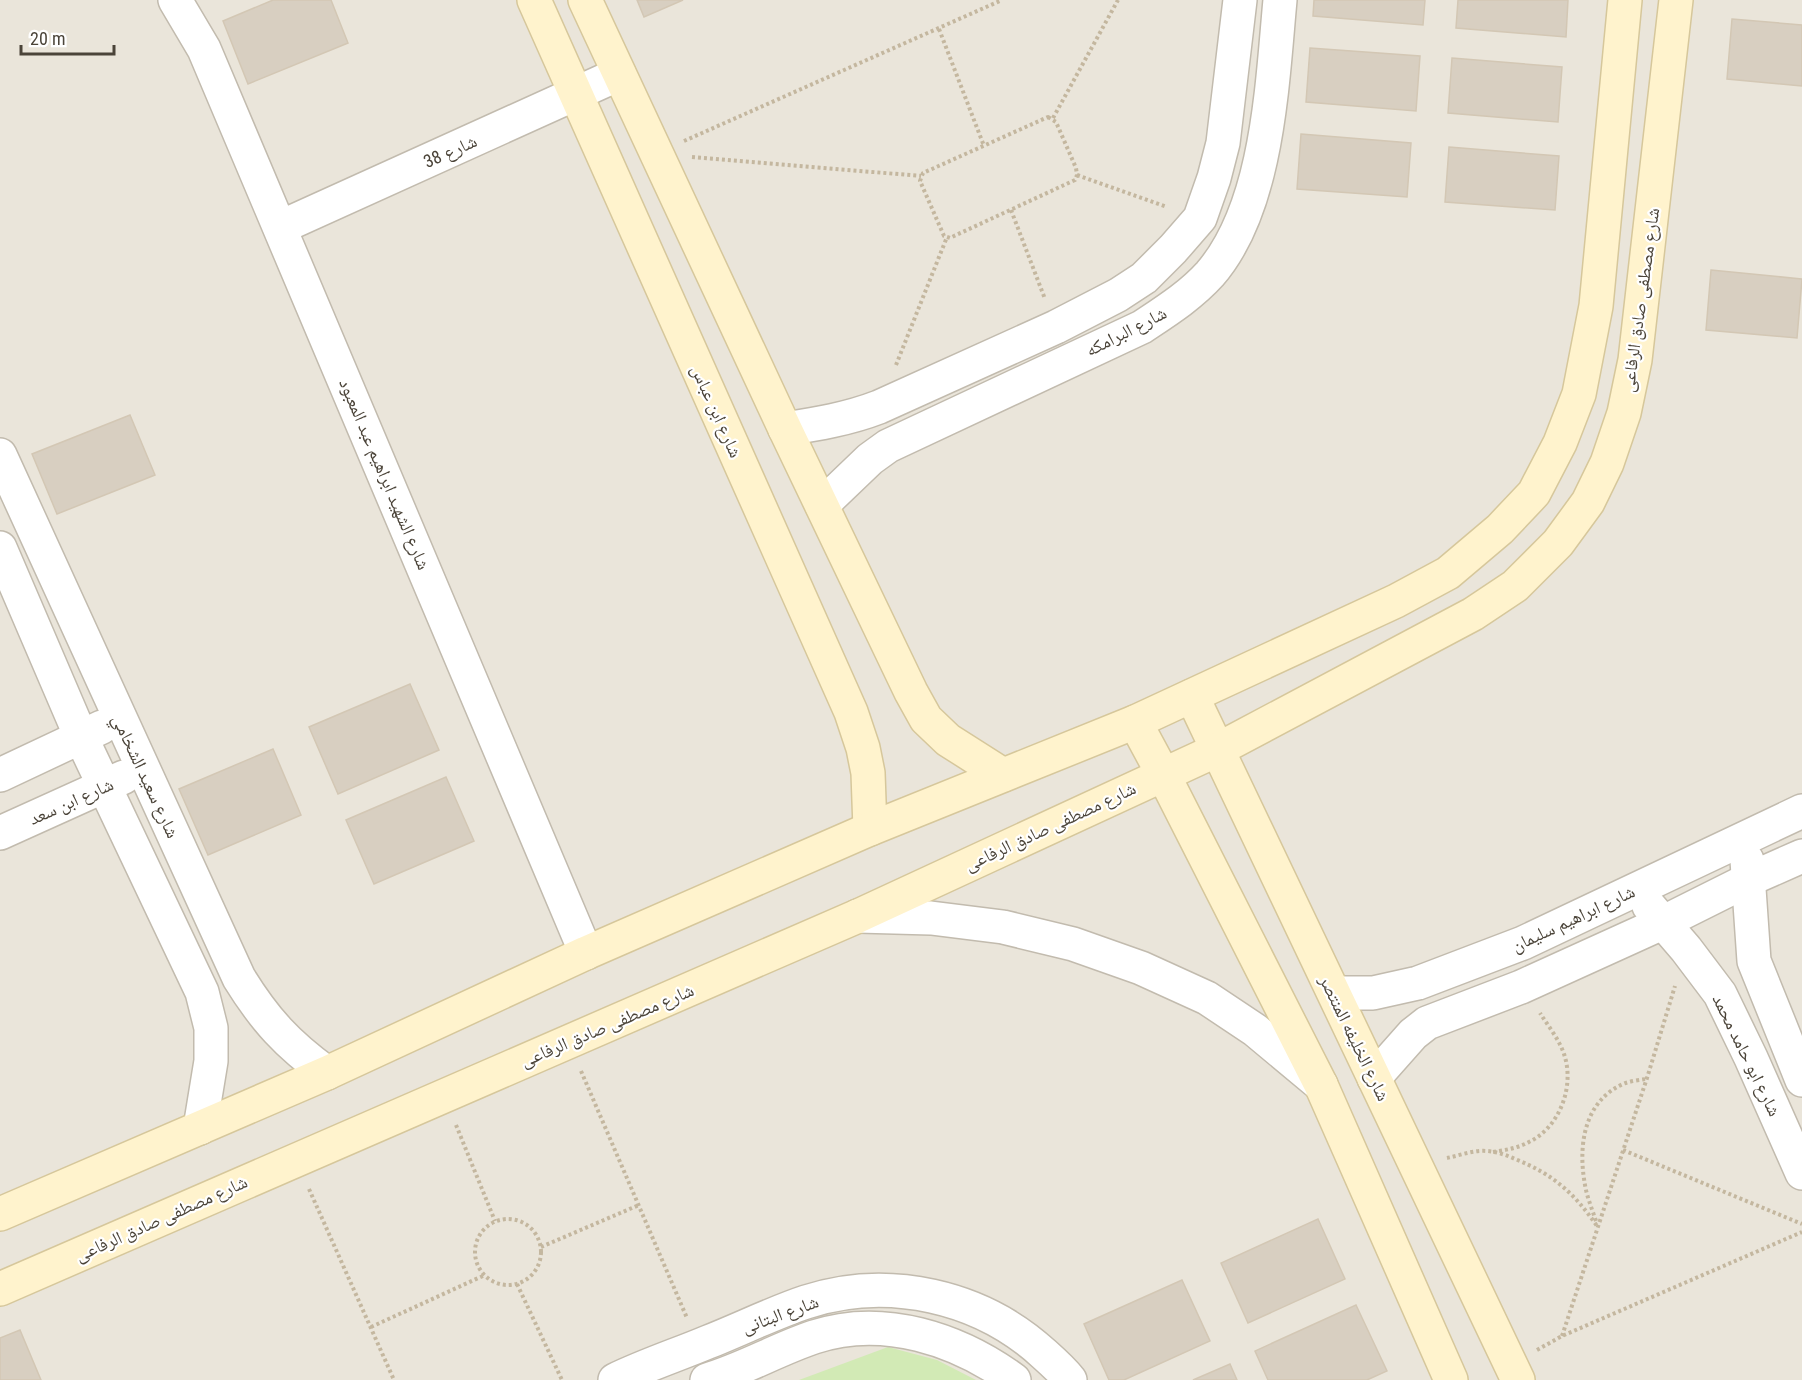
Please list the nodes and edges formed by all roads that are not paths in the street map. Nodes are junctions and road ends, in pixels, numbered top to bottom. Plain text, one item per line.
1 (175, 0) edge
2 (534, 0) edge
3 (585, 0) edge
4 (1240, 0) edge
5 (1280, 0) edge
6 (1625, 0) edge
7 (1676, 0) edge
8 (619, 74) junction
9 (576, 94) junction
10 (281, 227) junction
11 (785, 429) junction
12 (0, 455) edge
13 (822, 506) junction
14 (0, 548) edge
15 (1192, 696) junction
16 (119, 718) junction
17 (1135, 722) junction
18 (81, 737) junction
19 (1217, 750) junction
20 (142, 769) junction
21 (1163, 774) junction
22 (0, 775) edge
23 (1003, 775) junction
24 (106, 786) junction
25 (1802, 811) edge
26 (870, 829) junction
27 (0, 833) edge
28 (1744, 839) junction
29 (1802, 856) edge
30 (1750, 879) junction
31 (1635, 888) junction
32 (858, 916) junction
33 (1662, 923) junction
34 (586, 953) junction
35 (1335, 993) junction
36 (1786, 1041) junction
37 (1751, 1058) junction
38 (327, 1073) junction
39 (1374, 1078) junction
40 (1802, 1080) edge
41 (1321, 1085) junction
42 (200, 1128) junction
43 (1802, 1173) edge
44 (0, 1214) edge
45 (0, 1289) edge
46 (1515, 1372) edge
47 (633, 1376) edge
48 (707, 1380) edge
49 (1014, 1380) edge
50 (1070, 1380) edge
51 (1451, 1380) edge

1 - 10 street, شارع الشهيد ابراهيم عبد المعبود
2 - 9 street, شارع ابن عباس
3 - 8 street
4 - 11 street, شارع البرامكه
5 - 13 street, شارع البرامكه
6 - 15 street
7 - 19 street, شارع مصطفى صادق الرفاعى
8 - 9 street, شارع 38
8 - 11 street
9 - 10 street, شارع 38
9 - 26 street, شارع ابن عباس
10 - 34 street, شارع الشهيد ابراهيم عبد المعبود
11 - 13 street
12 - 16 street, شارع سعيد الشخامي
13 - 23 street
14 - 18 street
15 - 17 street
15 - 19 street, شارع الخليفه المنتصر
16 - 18 street
16 - 20 street, شارع سعيد الشخامي
17 - 21 street
17 - 23 street
18 - 22 street
18 - 24 street
19 - 21 street, شارع مصطفى صادق الرفاعى
19 - 35 street, شارع الخليفه المنتصر
20 - 24 street, شارع ابن سعد
20 - 38 street, شارع سعيد الشخامي
21 - 32 street, شارع مصطفى صادق الرفاعى
21 - 41 street
23 - 26 street
24 - 27 street, شارع ابن سعد
24 - 42 street
25 - 28 street, شارع ابراهيم سليمان
26 - 34 street
28 - 30 street
28 - 31 street, شارع ابراهيم سليمان
29 - 30 street
30 - 33 street
30 - 36 street
31 - 33 street, شارع ابو حامد محمد
31 - 35 street, شارع ابراهيم سليمان
32 - 41 street
32 - 45 street, شارع مصطفى صادق الرفاعى
33 - 37 street, شارع ابو حامد محمد
33 - 39 street
34 - 38 street
35 - 39 street, شارع الخليفه المنتصر
36 - 37 street
36 - 40 street
37 - 43 street, شارع ابو حامد محمد
38 - 42 street
39 - 46 street, شارع الخليفه المنتصر
41 - 51 street
42 - 44 street
47 - 50 street, شارع البتانى
48 - 49 street, شارع البتانى

